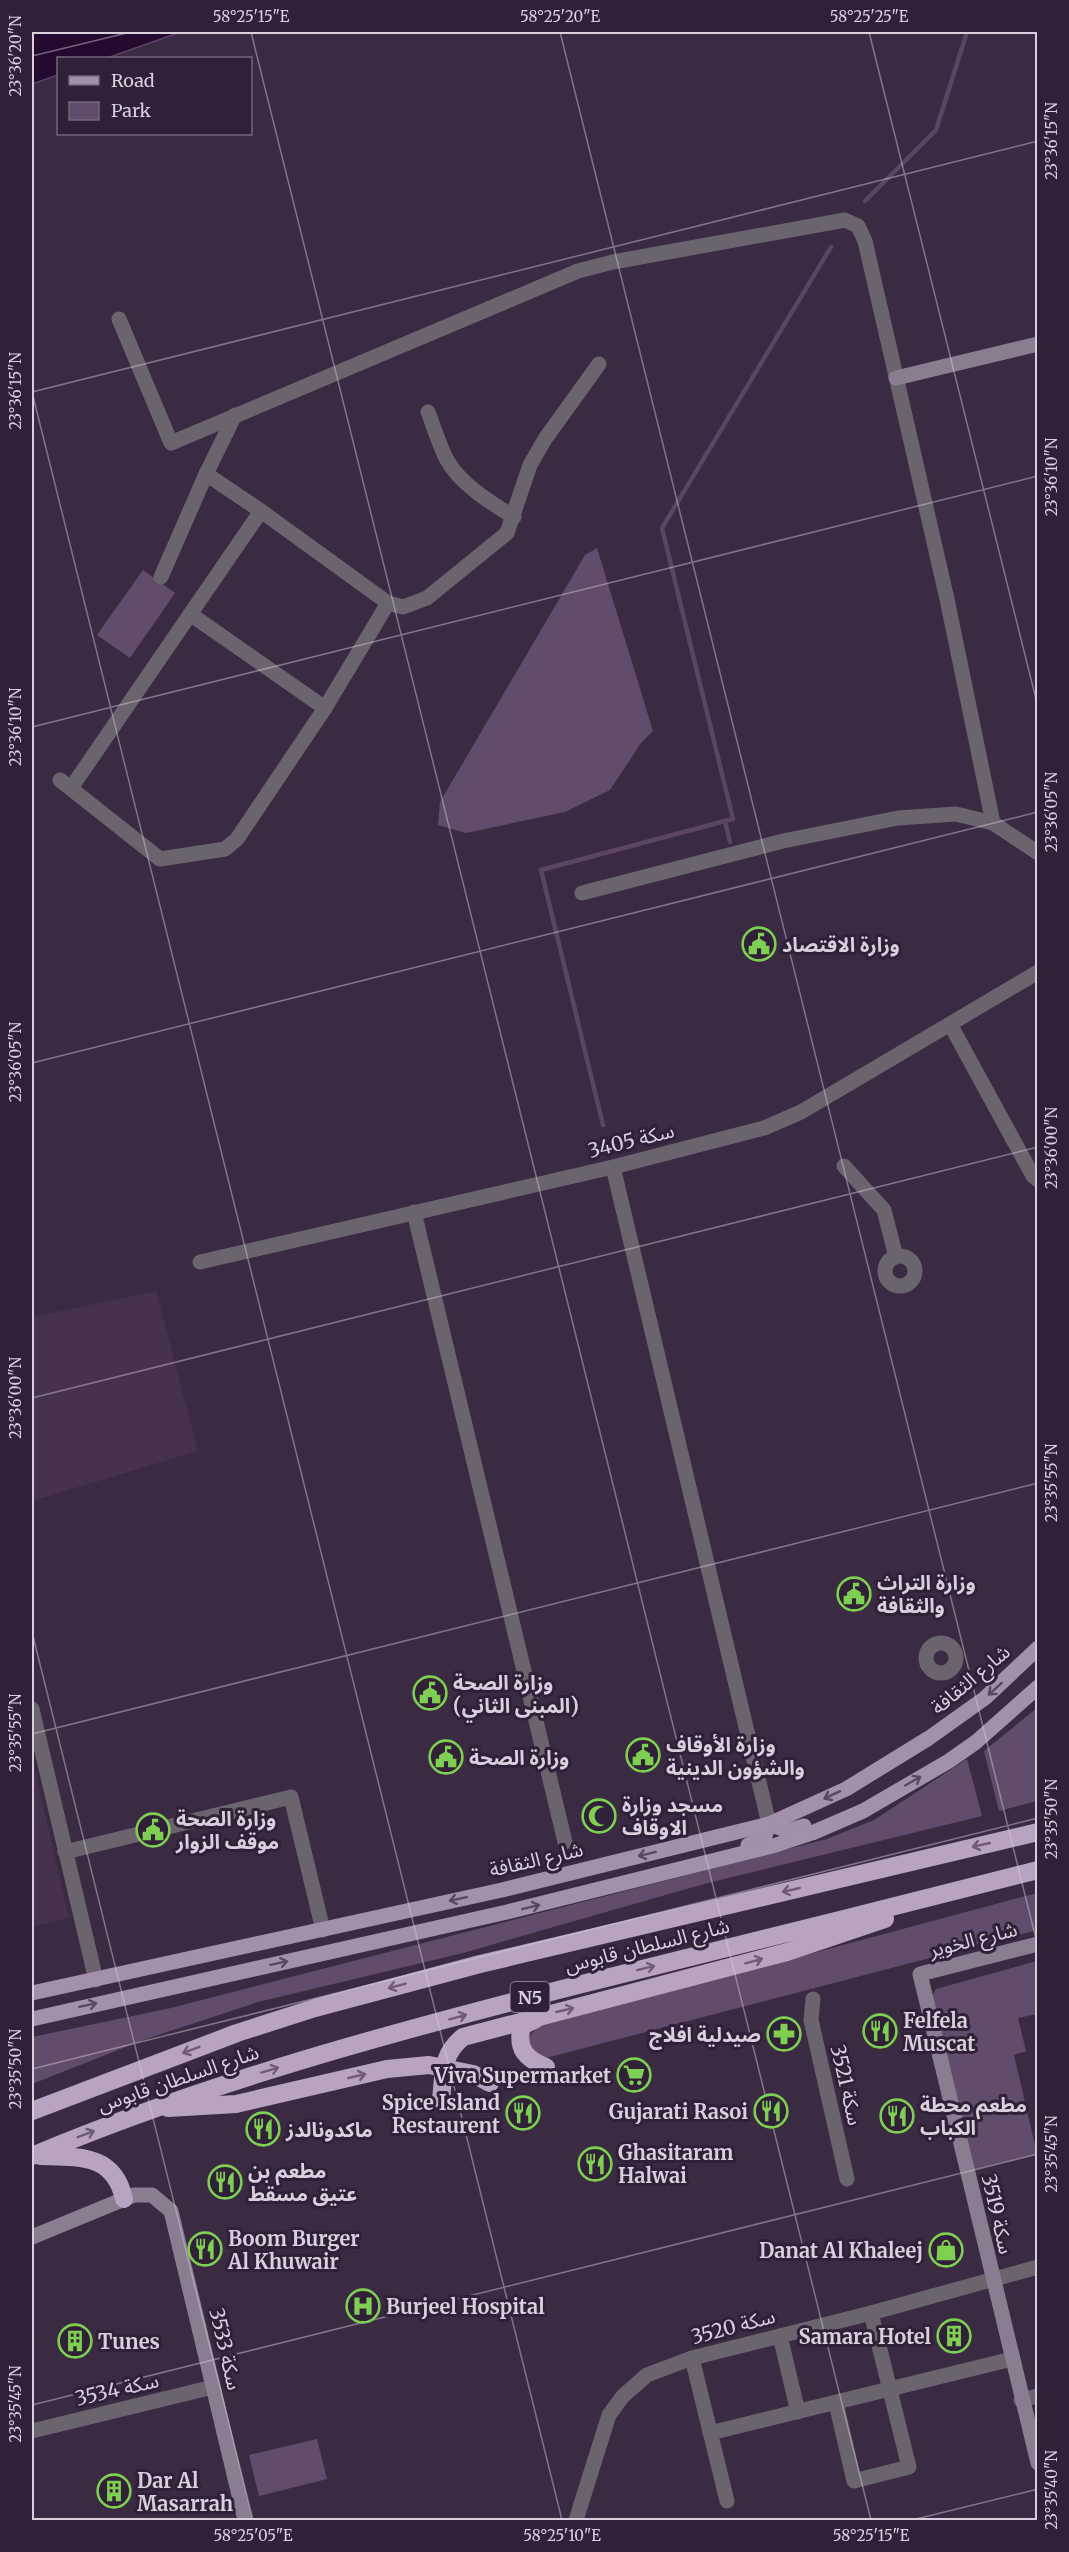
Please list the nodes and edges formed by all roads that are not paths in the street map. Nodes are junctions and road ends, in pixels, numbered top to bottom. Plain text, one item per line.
1 (119, 319) dead end
2 (1038, 344) edge
3 (599, 364) dead end
4 (896, 378) junction
5 (428, 412) dead end
6 (235, 415) junction
7 (206, 474) junction
8 (261, 511) junction
9 (514, 517) junction
10 (161, 576) dead end
11 (388, 603) junction
12 (190, 614) junction
13 (325, 708) junction
14 (993, 823) junction
15 (1038, 854) edge
16 (582, 893) dead end
17 (1038, 972) edge
18 (950, 1024) junction
19 (844, 1166) dead end
20 (613, 1167) junction
21 (1038, 1180) edge
22 (414, 1212) junction
23 (896, 1257) dead end
24 (200, 1262) dead end
25 (1038, 1648) edge
26 (1038, 1688) edge
27 (32, 1709) edge
28 (849, 1817) junction
29 (769, 1824) junction
30 (1038, 1832) edge
31 (565, 1842) dead end
32 (65, 1852) junction
33 (1032, 1871) edge
34 (620, 1884) junction
35 (323, 1930) junction
36 (1038, 1944) edge
37 (920, 1974) joint
38 (96, 1980) junction
39 (32, 1993) edge
40 (813, 1999) dead end
41 (541, 2016) junction
42 (32, 2019) edge
43 (444, 2067) junction
44 (546, 2067) dead end
45 (490, 2083) dead end
46 (441, 2100) dead end
47 (154, 2107) junction
48 (32, 2111) edge
49 (32, 2156) edge
50 (847, 2179) dead end
51 (124, 2199) junction
52 (32, 2237) edge
53 (1038, 2267) edge
54 (992, 2278) junction
55 (871, 2313) junction
56 (780, 2336) junction
57 (692, 2358) junction
58 (1012, 2359) junction
59 (213, 2387) junction
60 (890, 2389) junction
61 (1038, 2396) edge
62 (1022, 2400) junction
63 (836, 2403) junction
64 (798, 2412) junction
65 (32, 2431) edge
66 (710, 2433) junction
67 (1038, 2463) edge
68 (727, 2501) dead end
69 (245, 2520) edge
70 (576, 2520) edge

1 - 6 street
2 - 4 street
3 - 9 street
4 - 6 street
4 - 14 street
5 - 9 street
6 - 7 street
7 - 8 street
7 - 10 street
8 - 11 street
8 - 12 street
9 - 11 street
11 - 13 street
12 - 13 street
12 - 13 street
14 - 15 street
14 - 16 street
17 - 18 street, سكة 3405
18 - 20 street, سكة 3405
18 - 21 street
19 - 23 street
20 - 22 street, سكة 3405
20 - 29 street
22 - 24 street, سكة 3405
22 - 31 street
25 -> 29 main road, شارع الثقافة
28 -> 26 main road
27 - 32 street
28 - 29 main road
28 - 34 main road
29 - 34 main road
29 -> 35 main road, شارع الثقافة
30 -> 48 highway, شارع السلطان قابوس / N5
32 - 35 street
32 - 38 street
41 -> 33 highway
47 -> 33 highway, شارع السلطان قابوس / N5
42 -> 34 main road
35 - 38 main road, شارع الثقافة
36 - 37 street, شارع الخوير
37 - 54 street, سكة 3519
38 - 39 main road, شارع الثقافة
40 - 50 street, سكة 3521
41 - 43 highway
41 - 44 highway
43 - 45 highway
43 - 46 highway
47 -> 43 highway
49 -> 47 highway, شارع السلطان قابوس / N5
49 - 51 highway
51 - 52 street
51 - 59 street, سكة 3533
53 - 54 street, سكة 3520
54 - 55 street, سكة 3520
54 - 58 street, سكة 3519
55 - 56 street, سكة 3520
55 - 60 street
56 - 57 street, سكة 3520
56 - 64 street
57 - 66 street
57 - 70 street, سكة 3520
58 - 60 street
58 - 62 street, سكة 3519
59 - 65 street, سكة 3534
59 - 69 street, سكة 3533
60 - 63 street
60 - 63 street
61 - 62 street
62 - 67 street, سكة 3519
63 - 64 street
64 - 66 street
66 - 68 street

